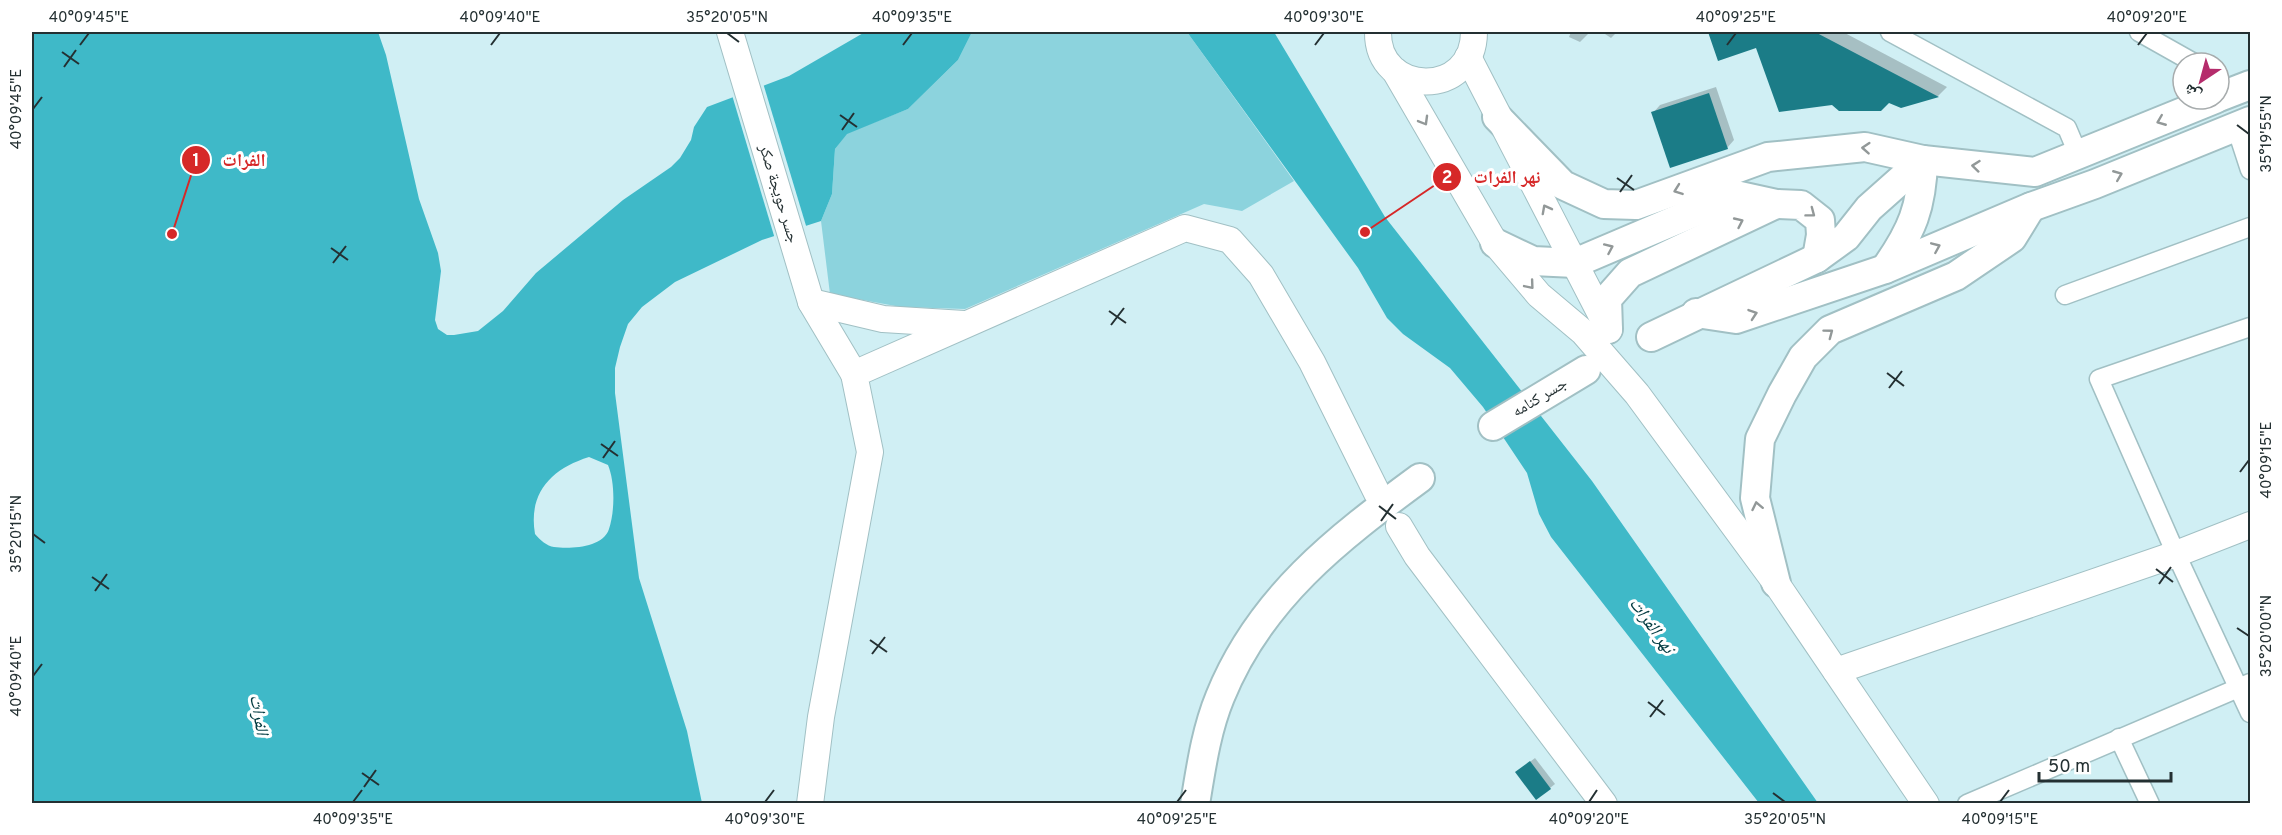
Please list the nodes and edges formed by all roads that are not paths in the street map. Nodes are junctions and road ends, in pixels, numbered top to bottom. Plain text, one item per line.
1 (730, 32) edge
2 (1378, 32) edge
3 (1474, 32) edge
4 (1890, 32) edge
5 (2139, 32) edge
6 (2173, 51) edge
7 (1468, 57) junction
8 (1395, 71) junction
9 (2179, 111) edge
10 (1497, 117) junction
11 (2243, 124) edge
12 (2078, 154) junction
13 (1923, 160) junction
14 (2250, 170) edge
15 (1776, 204) junction
16 (2031, 207) junction
17 (2250, 227) edge
18 (1495, 243) junction
19 (1817, 258) junction
20 (1575, 263) junction
21 (1885, 269) junction
22 (2065, 295) dead end
23 (811, 302) junction
24 (1696, 313) junction
25 (969, 324) junction
26 (2250, 327) edge
27 (1608, 329) junction
28 (1651, 337) dead end
29 (1586, 369) dead end
30 (854, 374) junction
31 (1637, 394) junction
32 (1493, 426) dead end
33 (1420, 478) dead end
34 (1377, 493) dead end
35 (2250, 525) edge
36 (1400, 526) dead end
37 (2176, 554) junction
38 (1776, 583) junction
39 (1836, 671) junction
40 (2244, 685) edge
41 (2250, 713) edge
42 (2119, 738) junction
43 (1201, 765) junction
44 (810, 804) edge
45 (1195, 804) edge
46 (1207, 804) edge
47 (1604, 804) edge
48 (1926, 804) edge
49 (1966, 804) edge
50 (2150, 804) edge

1 - 23 street, جسر حويجة صكر
2 - 8 street
3 - 7 street
4 - 12 street
5 - 6 street
7 - 8 street
7 - 10 street
8 -> 18 street
9 -> 12 main road
13 -> 10 main road
20 -> 10 street
11 - 14 street
16 -> 11 main road
12 -> 13 main road
13 - 19 main road
13 - 21 main road
15 -> 19 main road
20 -> 15 main road
27 -> 15 main road
21 -> 16 main road
38 -> 16 main road
17 - 22 street
18 - 20 main road
18 -> 31 street
19 - 24 main road
20 - 27 street
24 -> 21 main road
23 - 25 street
23 - 30 street, جسر حويجة صكر
24 - 28 main road
25 - 30 street
25 - 34 street
26 - 37 street
27 - 31 street
29 - 32 main road, جسر كنامه
30 - 44 street, جسر حويجة صكر
31 - 38 street
33 - 43 main road
35 - 37 street
36 - 47 street
37 - 39 street
37 - 40 street
38 - 39 street
39 - 48 street
40 - 41 street
40 - 42 street
42 - 49 street
42 - 50 street
43 - 45 main road
43 - 46 main road

